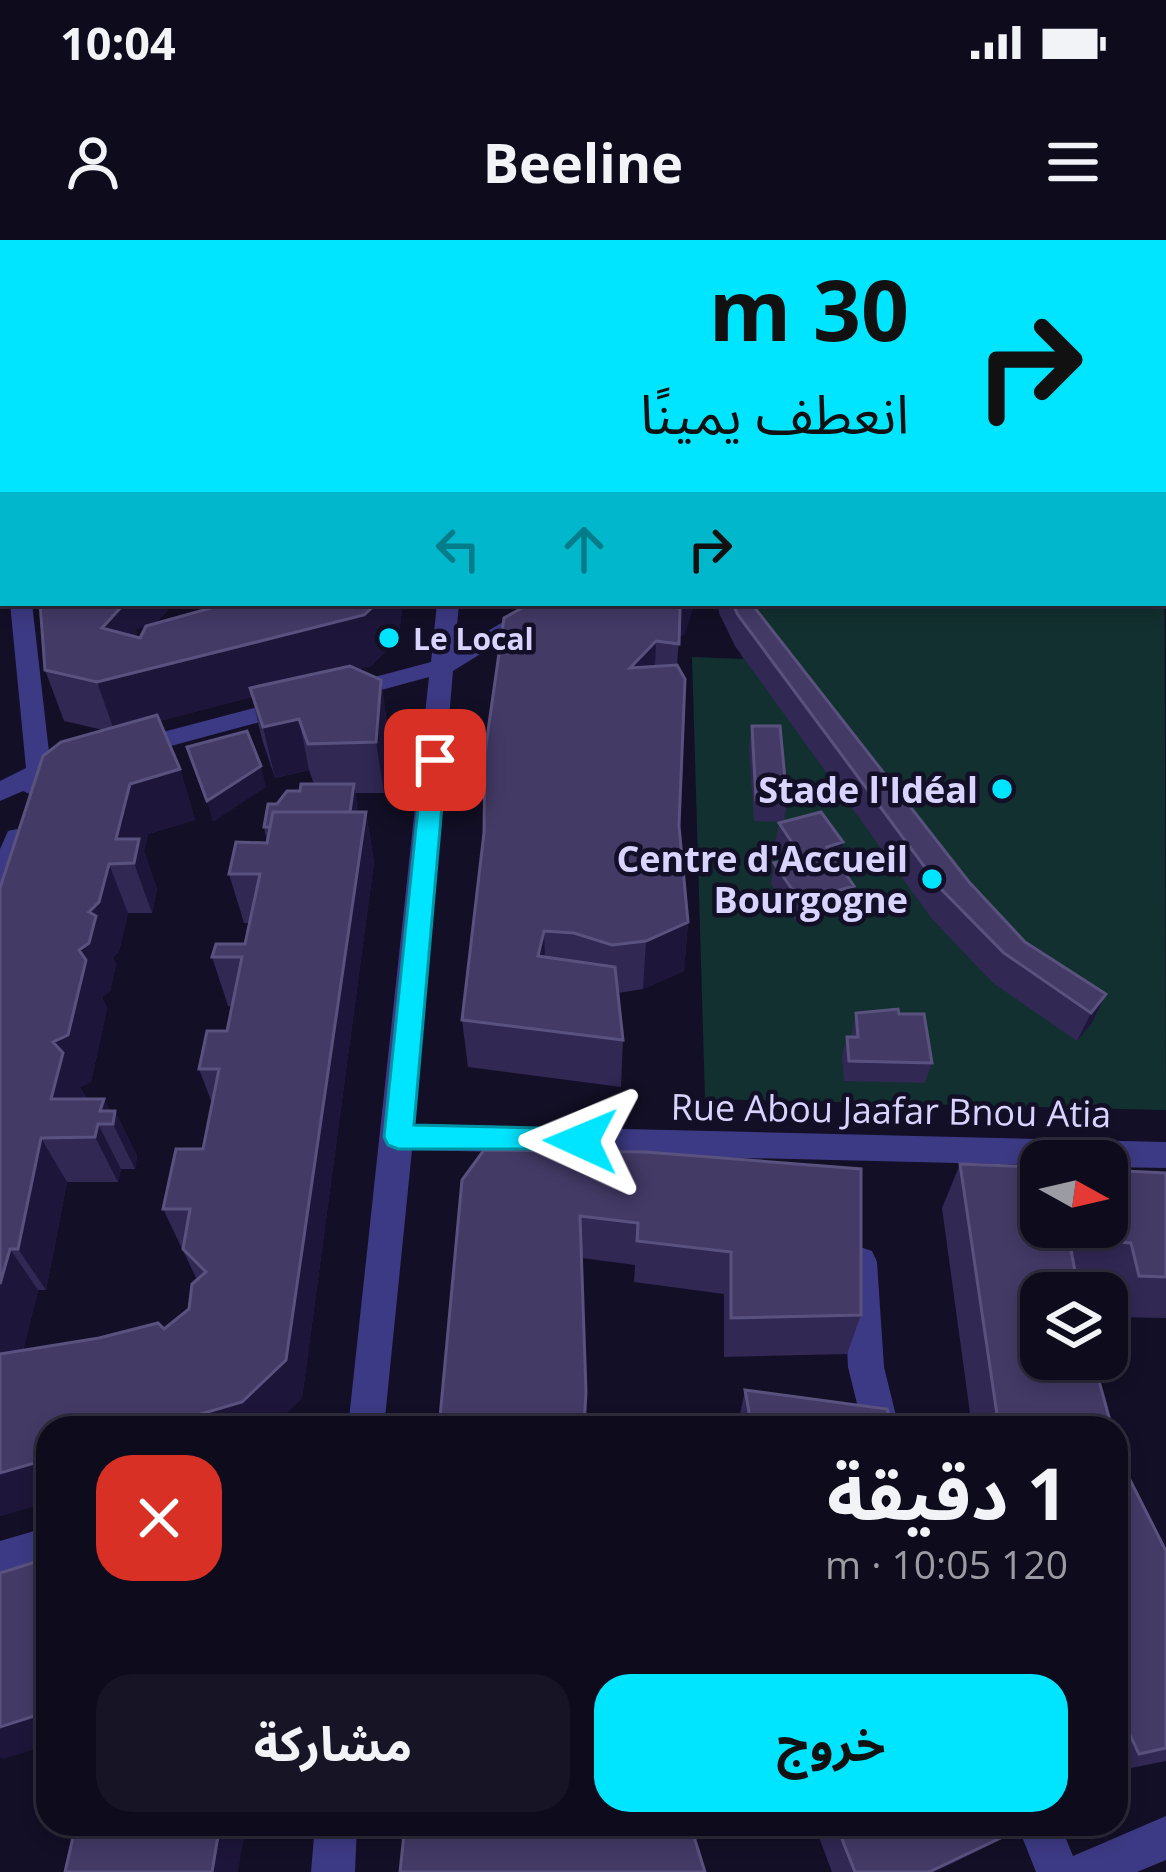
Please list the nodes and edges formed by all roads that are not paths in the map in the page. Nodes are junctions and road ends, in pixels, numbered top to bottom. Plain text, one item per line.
1 (21, 606) edge
2 (448, 606) edge
3 (547, 606) edge
4 (444, 667) junction
5 (39, 772) junction
6 (0, 792) edge
7 (0, 888) edge
8 (398, 1137) junction
9 (854, 1148) junction
10 (1166, 1155) edge
11 (856, 1191) edge
12 (858, 1234) edge
13 (367, 1416) edge
14 (878, 1416) edge
15 (36, 1550) edge
16 (0, 1560) edge
17 (335, 1836) edge
18 (1043, 1836) edge
19 (1166, 1838) edge
20 (333, 1872) edge
21 (1058, 1872) edge
22 (1086, 1872) edge

1 - 5 street
2 - 4 street
3 - 4 street
4 - 5 street
4 - 8 street
5 - 6 street
5 - 7 street
8 - 9 street, Rue Abou Jaafar Bnou Atia
8 - 13 street
9 - 10 street, Rue Abou Jaafar Bnou Atia
9 - 11 street
12 - 14 street
15 - 16 street
17 - 20 street
18 - 21 street
19 - 22 street

